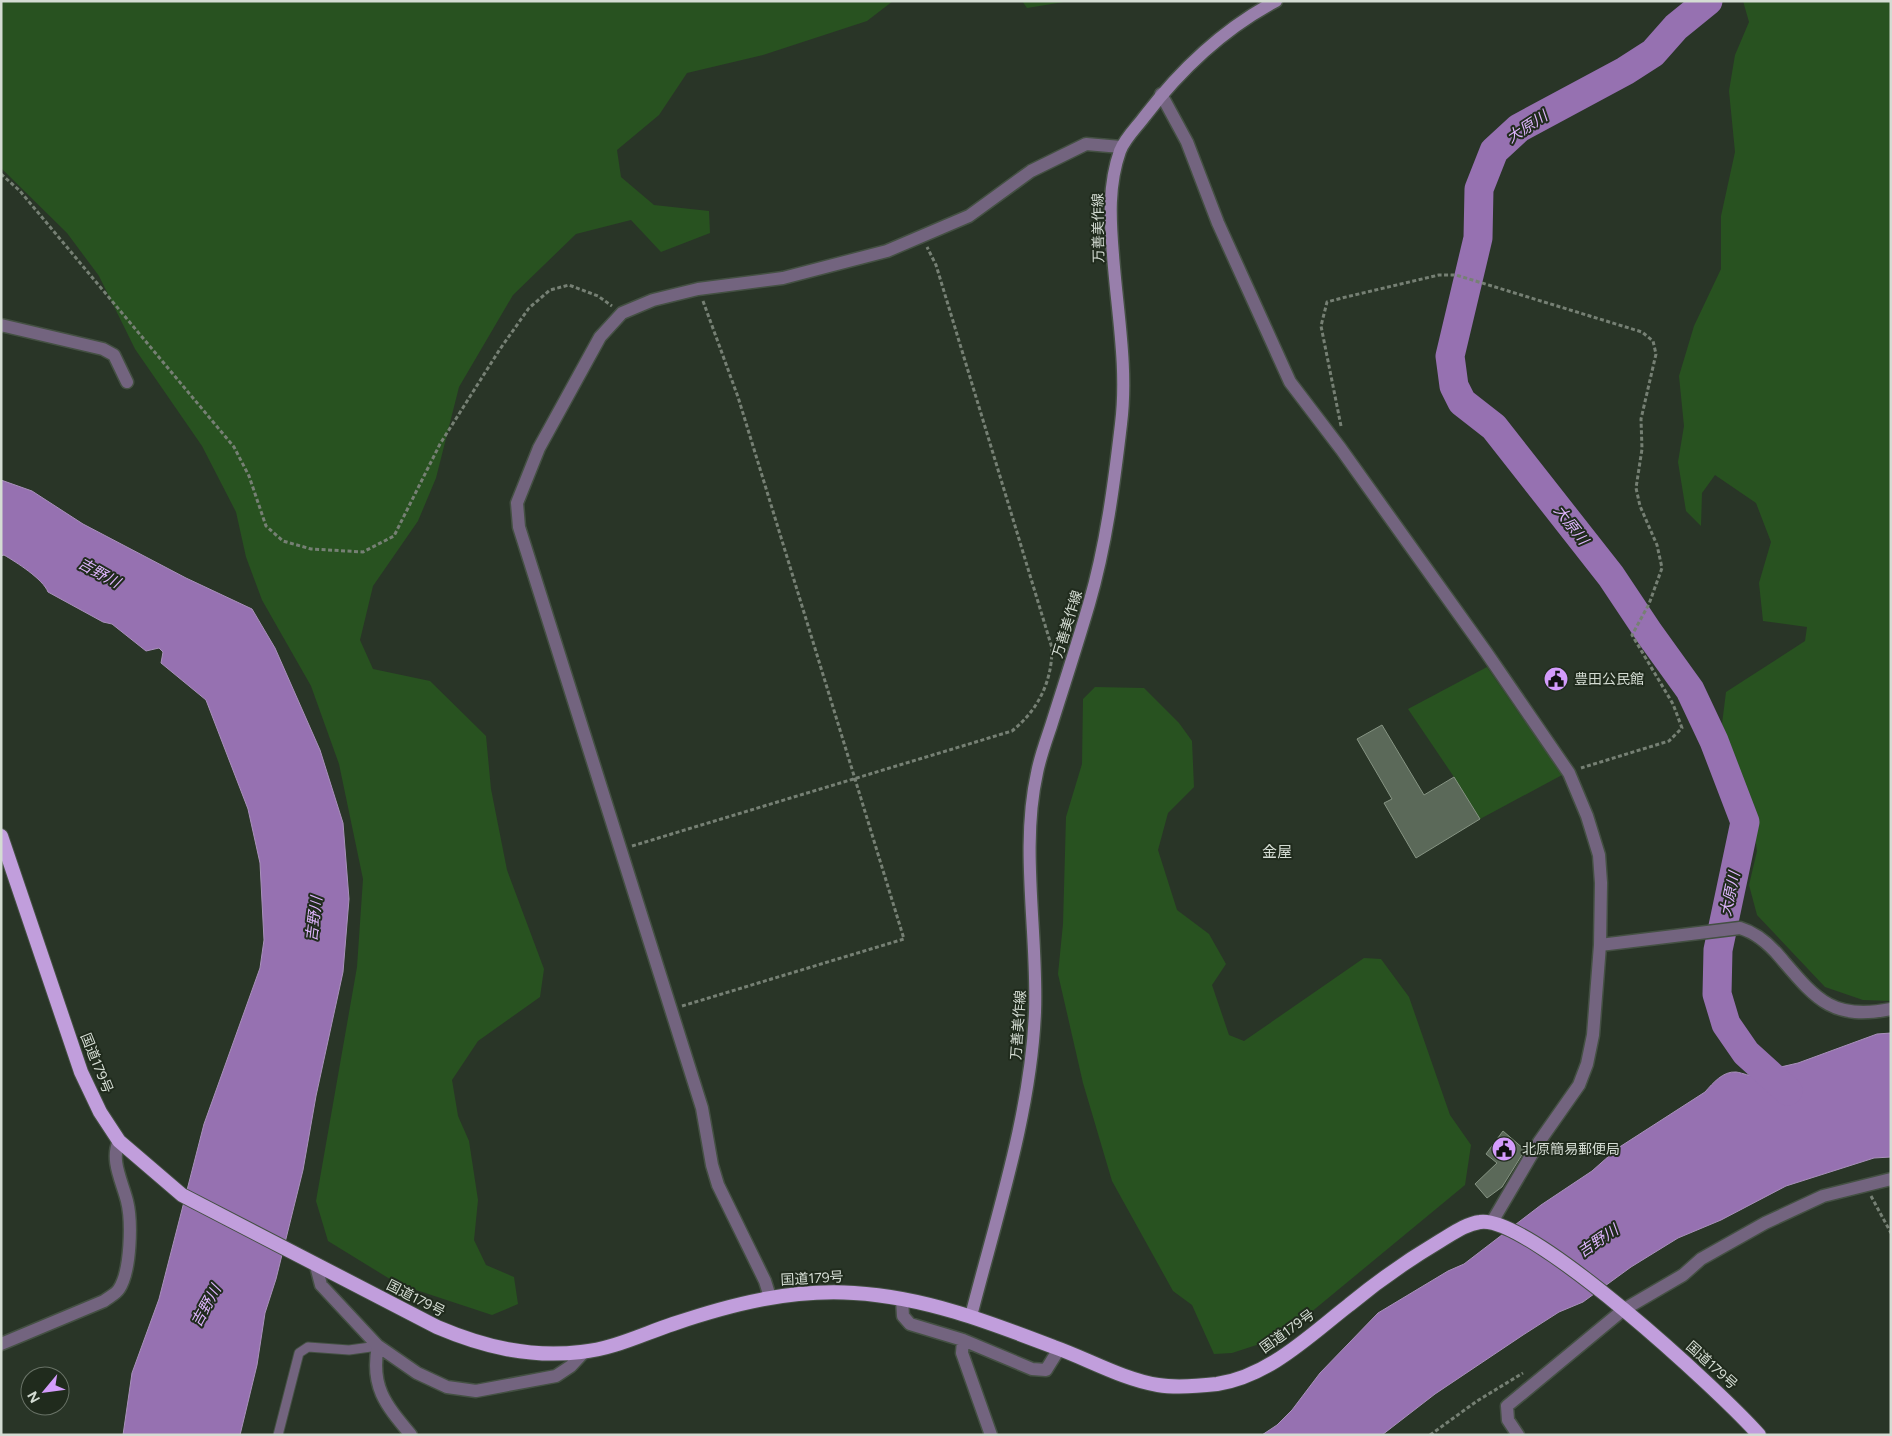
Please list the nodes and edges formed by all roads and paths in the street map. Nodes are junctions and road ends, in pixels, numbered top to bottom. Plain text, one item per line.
1 (1276, 1) edge
2 (1162, 94) junction
3 (1121, 147) junction
4 (1, 174) edge
5 (922, 237) junction
6 (698, 289) junction
7 (622, 313) junction
8 (1, 326) edge
9 (127, 382) dead end
10 (1341, 449) junction
11 (1568, 773) junction
12 (856, 779) junction
13 (1, 836) edge
14 (619, 850) junction
15 (1600, 945) junction
16 (1891, 1009) edge
17 (670, 1010) junction
18 (119, 1141) junction
19 (1891, 1179) edge
20 (1865, 1184) junction
21 (1498, 1224) junction
22 (1891, 1233) edge
23 (316, 1266) junction
24 (770, 1297) junction
25 (902, 1300) junction
26 (1624, 1310) junction
27 (971, 1316) junction
28 (963, 1340) junction
29 (1, 1344) edge
30 (378, 1346) junction
31 (1059, 1348) junction
32 (584, 1352) junction
33 (1524, 1372) dead end
34 (278, 1435) edge
35 (411, 1435) edge
36 (992, 1435) edge
37 (1430, 1435) edge
38 (1518, 1435) edge
39 (1759, 1435) edge

1 - 2 main road, 万善美作線
2 - 3 main road, 万善美作線
2 - 10 street
3 - 5 street
3 - 27 main road, 万善美作線
4 - 7 path
5 - 6 street
5 - 12 path
6 - 7 street
6 - 12 path
7 - 14 street
8 - 9 street
10 - 11 street
10 - 11 path
11 - 15 street
12 - 14 path
12 - 17 path
13 - 18 highway, 国道179号
14 - 17 street
15 - 16 street
15 - 21 street
17 - 24 street
18 - 23 highway, 国道179号
18 - 29 street
19 - 20 street
20 - 22 path
20 - 26 street
21 - 26 highway, 国道179号
21 - 31 highway, 国道179号
23 - 30 street
23 - 32 highway, 国道179号
24 - 25 highway, 国道179号
24 - 32 highway, 国道179号
25 - 27 highway, 国道179号
25 - 28 street
26 - 38 street
26 - 39 highway, 国道179号
27 - 31 highway, 国道179号
28 - 31 street
28 - 36 street
30 - 32 street
30 - 34 lane
30 - 35 street
33 - 37 path

